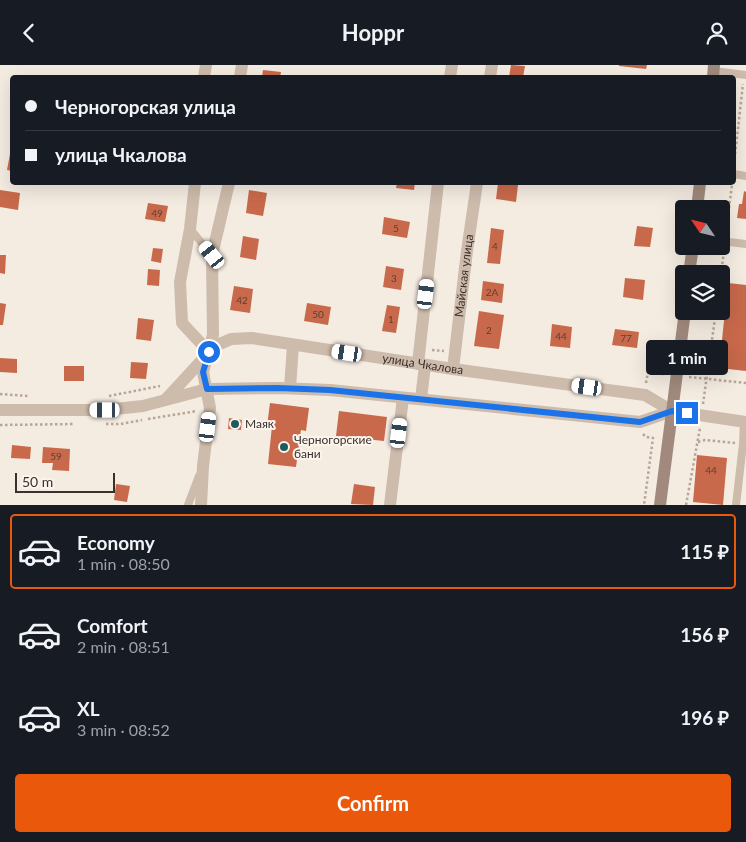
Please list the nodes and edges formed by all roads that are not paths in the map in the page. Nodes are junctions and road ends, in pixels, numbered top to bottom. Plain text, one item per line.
1 (714, 71) edge
2 (745, 75) edge
3 (195, 185) edge
4 (229, 185) edge
5 (438, 185) edge
6 (477, 185) edge
7 (700, 185) edge
8 (698, 200) edge
9 (190, 229) junction
10 (730, 242) edge
11 (746, 244) edge
12 (212, 255) junction
13 (684, 320) edge
14 (293, 345) junction
15 (209, 352) junction
16 (421, 364) junction
17 (453, 369) junction
18 (207, 389) junction
19 (290, 389) junction
20 (403, 398) junction
21 (166, 399) junction
22 (421, 399) junction
23 (0, 410) edge
24 (672, 411) junction
25 (745, 422) edge
26 (203, 466) junction
27 (188, 505) edge
28 (201, 505) edge
29 (390, 505) edge
30 (660, 505) edge
31 (736, 505) edge

1 - 2 lane
3 - 9 street
4 - 12 street
5 - 16 street
6 - 17 street, Майская улица
7 - 8 street
9 - 12 lane
9 - 15 street
10 - 11 lane
12 - 15 street
13 - 24 street
14 - 15 street, улица Чкалова
14 - 16 street, улица Чкалова
14 - 19 street
15 - 18 street
15 - 21 street, улица Чкалова
16 - 17 street, улица Чкалова
16 - 22 street
17 - 24 street, улица Чкалова
18 - 19 street, улица Чкалова
18 - 21 street, улица Чкалова
18 - 26 street
19 - 20 street, улица Чкалова
20 - 22 street, улица Чкалова
20 - 29 street
21 - 23 street, улица Чкалова
22 - 24 street, улица Чкалова
24 - 25 street, улица Чкалова
24 - 30 street
25 - 31 lane
26 - 27 lane
26 - 28 street

